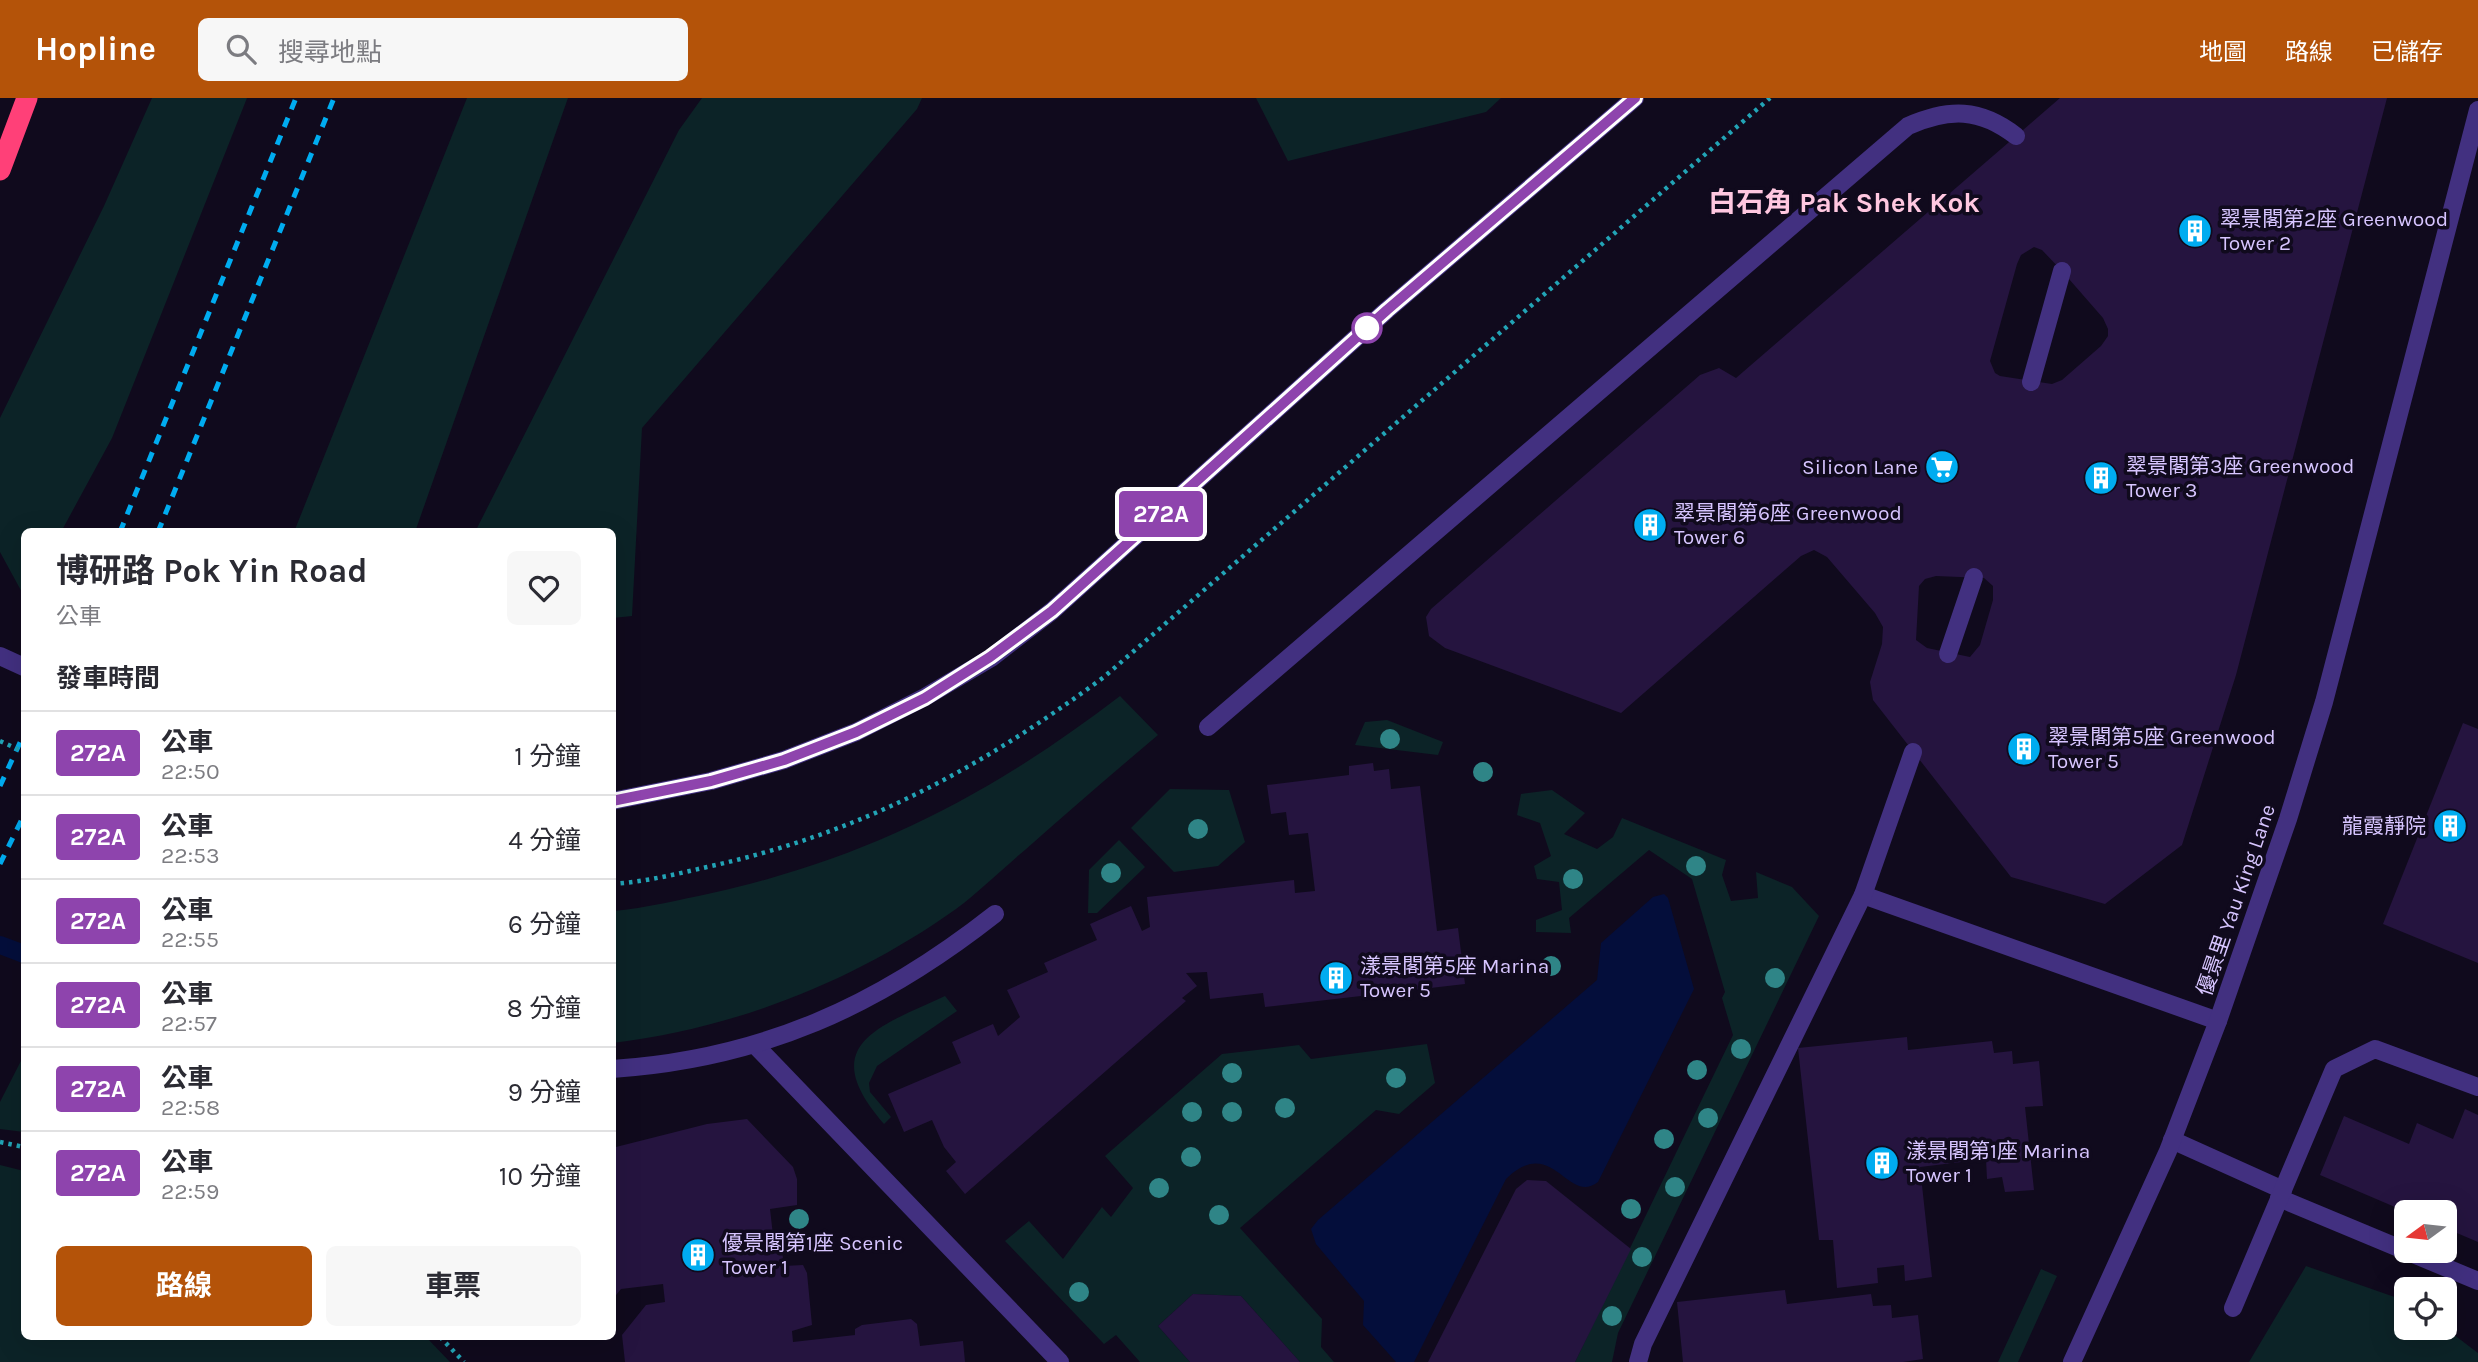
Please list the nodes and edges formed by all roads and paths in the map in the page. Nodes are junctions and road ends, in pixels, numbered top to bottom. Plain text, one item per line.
1 (27, 98) edge
2 (1635, 98) edge
3 (1770, 98) edge
4 (2478, 110) edge
5 (2016, 135) dead end
6 (0, 170) edge
7 (2063, 271) dead end
8 (2031, 382) dead end
9 (1974, 577) dead end
10 (1948, 654) dead end
11 (0, 656) edge
12 (21, 666) edge
13 (1208, 727) dead end
14 (0, 741) edge
15 (21, 750) edge
16 (1913, 751) dead end
17 (616, 800) edge
18 (616, 883) edge
19 (1863, 895) junction
20 (995, 914) dead end
21 (2218, 1021) junction
22 (755, 1045) junction
23 (616, 1069) edge
24 (2478, 1087) edge
25 (2172, 1140) junction
26 (0, 1143) edge
27 (21, 1146) edge
28 (2281, 1194) junction
29 (2478, 1281) edge
30 (2233, 1308) dead end
31 (443, 1340) edge
32 (464, 1362) edge
33 (1060, 1362) edge
34 (1638, 1362) edge
35 (2072, 1362) edge

1 - 6 highway
2 - 17 street
3 - 18 path
4 - 21 street, 優景里 Yau King Lane
5 - 13 street
7 - 8 street
9 - 10 street
11 - 12 street
14 - 15 path, bridge
16 - 19 street
19 - 21 street
19 - 34 street
20 - 22 street
21 - 25 street, 優景里 Yau King Lane
22 - 23 street
22 - 33 street
24 - 28 street
25 - 28 street
25 - 35 street, 優景里 Yau King Lane
26 - 27 path
28 - 29 street
28 - 30 street
31 - 32 path

